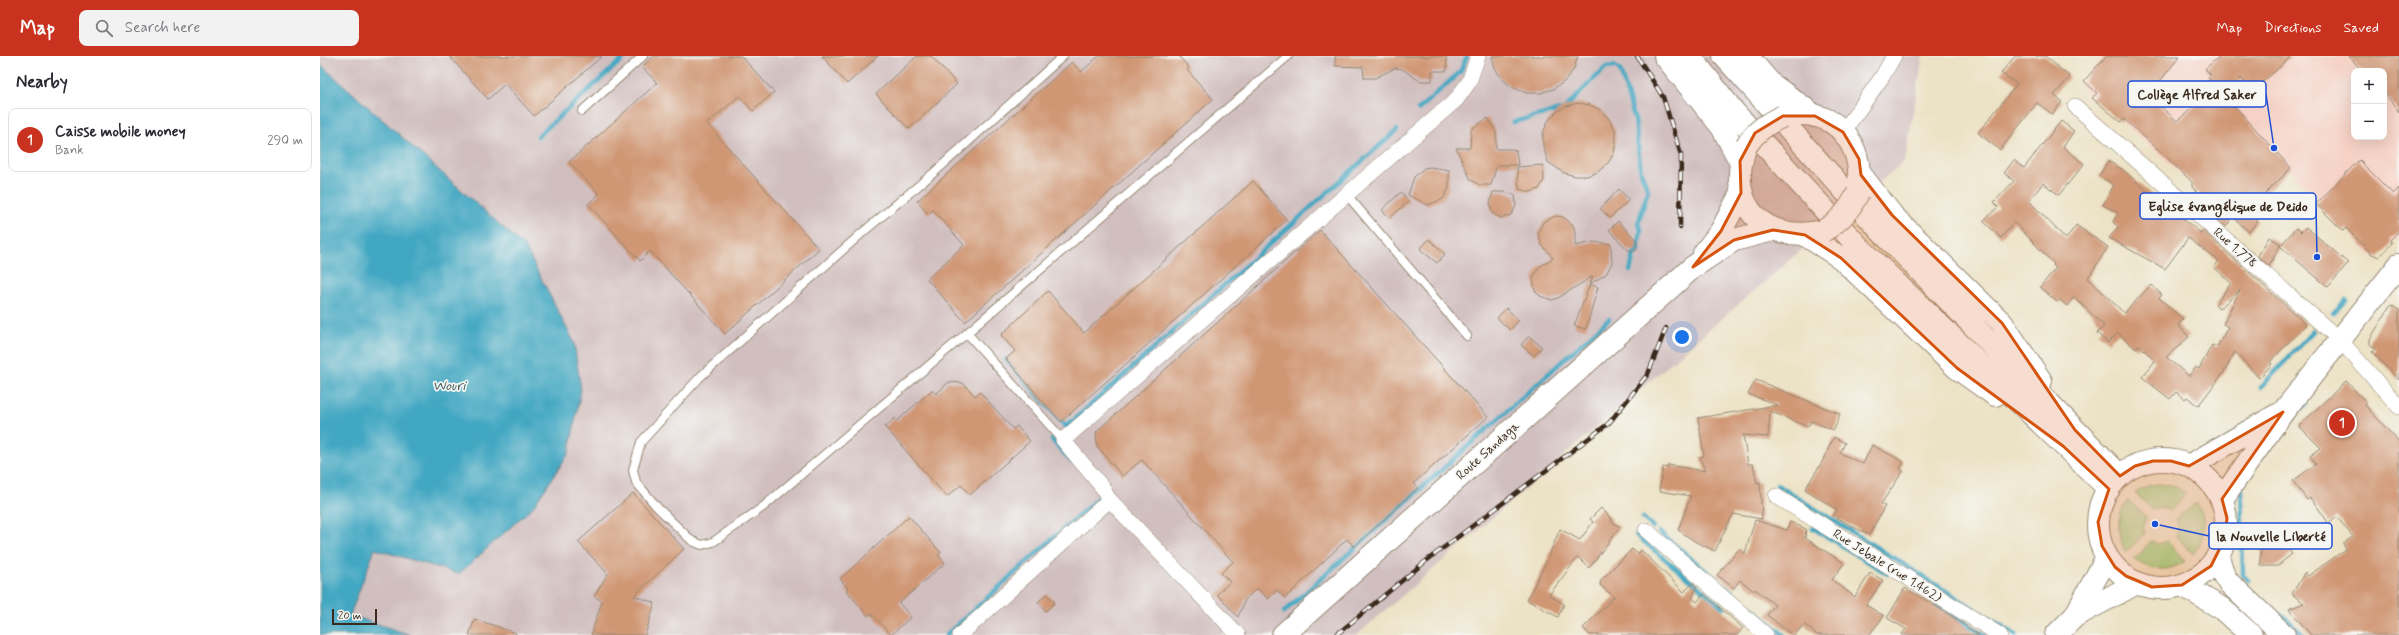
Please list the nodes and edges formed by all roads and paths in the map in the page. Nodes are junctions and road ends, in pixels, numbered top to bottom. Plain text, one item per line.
1 (643, 56) edge
2 (1063, 56) edge
3 (1288, 56) edge
4 (1478, 56) edge
5 (1665, 56) edge
6 (1690, 56) edge
7 (1724, 56) edge
8 (1747, 56) edge
9 (1894, 56) edge
10 (2075, 106) dead end
11 (582, 111) dead end
12 (1815, 116) junction
13 (1843, 132) junction
14 (1743, 154) junction
15 (1860, 184) junction
16 (1741, 193) junction
17 (1347, 195) junction
18 (1773, 230) junction
19 (1814, 233) junction
20 (2399, 265) edge
21 (1694, 267) junction
22 (967, 333) junction
23 (1467, 336) dead end
24 (2341, 341) junction
25 (2399, 407) edge
26 (2283, 412) junction
27 (2069, 438) junction
28 (1063, 440) junction
29 (2189, 466) junction
30 (2114, 483) junction
31 (1776, 496) dead end
32 (1108, 498) junction
33 (2222, 499) junction
34 (1646, 530) dead end
35 (2107, 557) junction
36 (2218, 557) junction
37 (2138, 583) junction
38 (2182, 585) junction
39 (2075, 616) junction
40 (960, 635) edge
41 (1238, 635) edge
42 (1283, 635) edge
43 (1766, 635) edge
44 (2000, 635) edge
45 (2056, 635) edge
46 (2251, 635) edge
47 (2284, 635) edge

1 - 11 lane
2 - 22 lane
3 - 22 lane
4 - 17 street
5 - 14 main road
6 - 27 main road
7 - 27 main road
8 - 12 main road
9 - 13 street
10 - 24 street, Rue 1.778
12 - 13 main road
12 - 14 main road, bridge
13 - 15 main road
14 - 16 main road
15 - 19 main road, bridge
15 - 27 main road
16 - 18 main road
16 - 21 main road
17 - 23 lane
17 - 28 street
18 - 19 main road
18 - 21 main road
19 - 27 main road
20 - 24 main road
21 - 42 main road, Route Sandaga
22 - 28 lane
24 - 25 street, Rue 1.778
24 - 26 main road
26 - 29 main road
26 - 33 main road
27 - 30 main road
28 - 32 street
29 - 30 main road
29 - 33 main road
30 - 35 main road
31 - 44 street, Rue Jebale (rue 1.462)
32 - 40 street
32 - 41 street
33 - 36 main road
34 - 43 street
35 - 37 main road
35 - 39 main road
36 - 38 main road
36 - 47 main road
37 - 38 main road
37 - 39 main road
38 - 46 main road
39 - 45 main road

